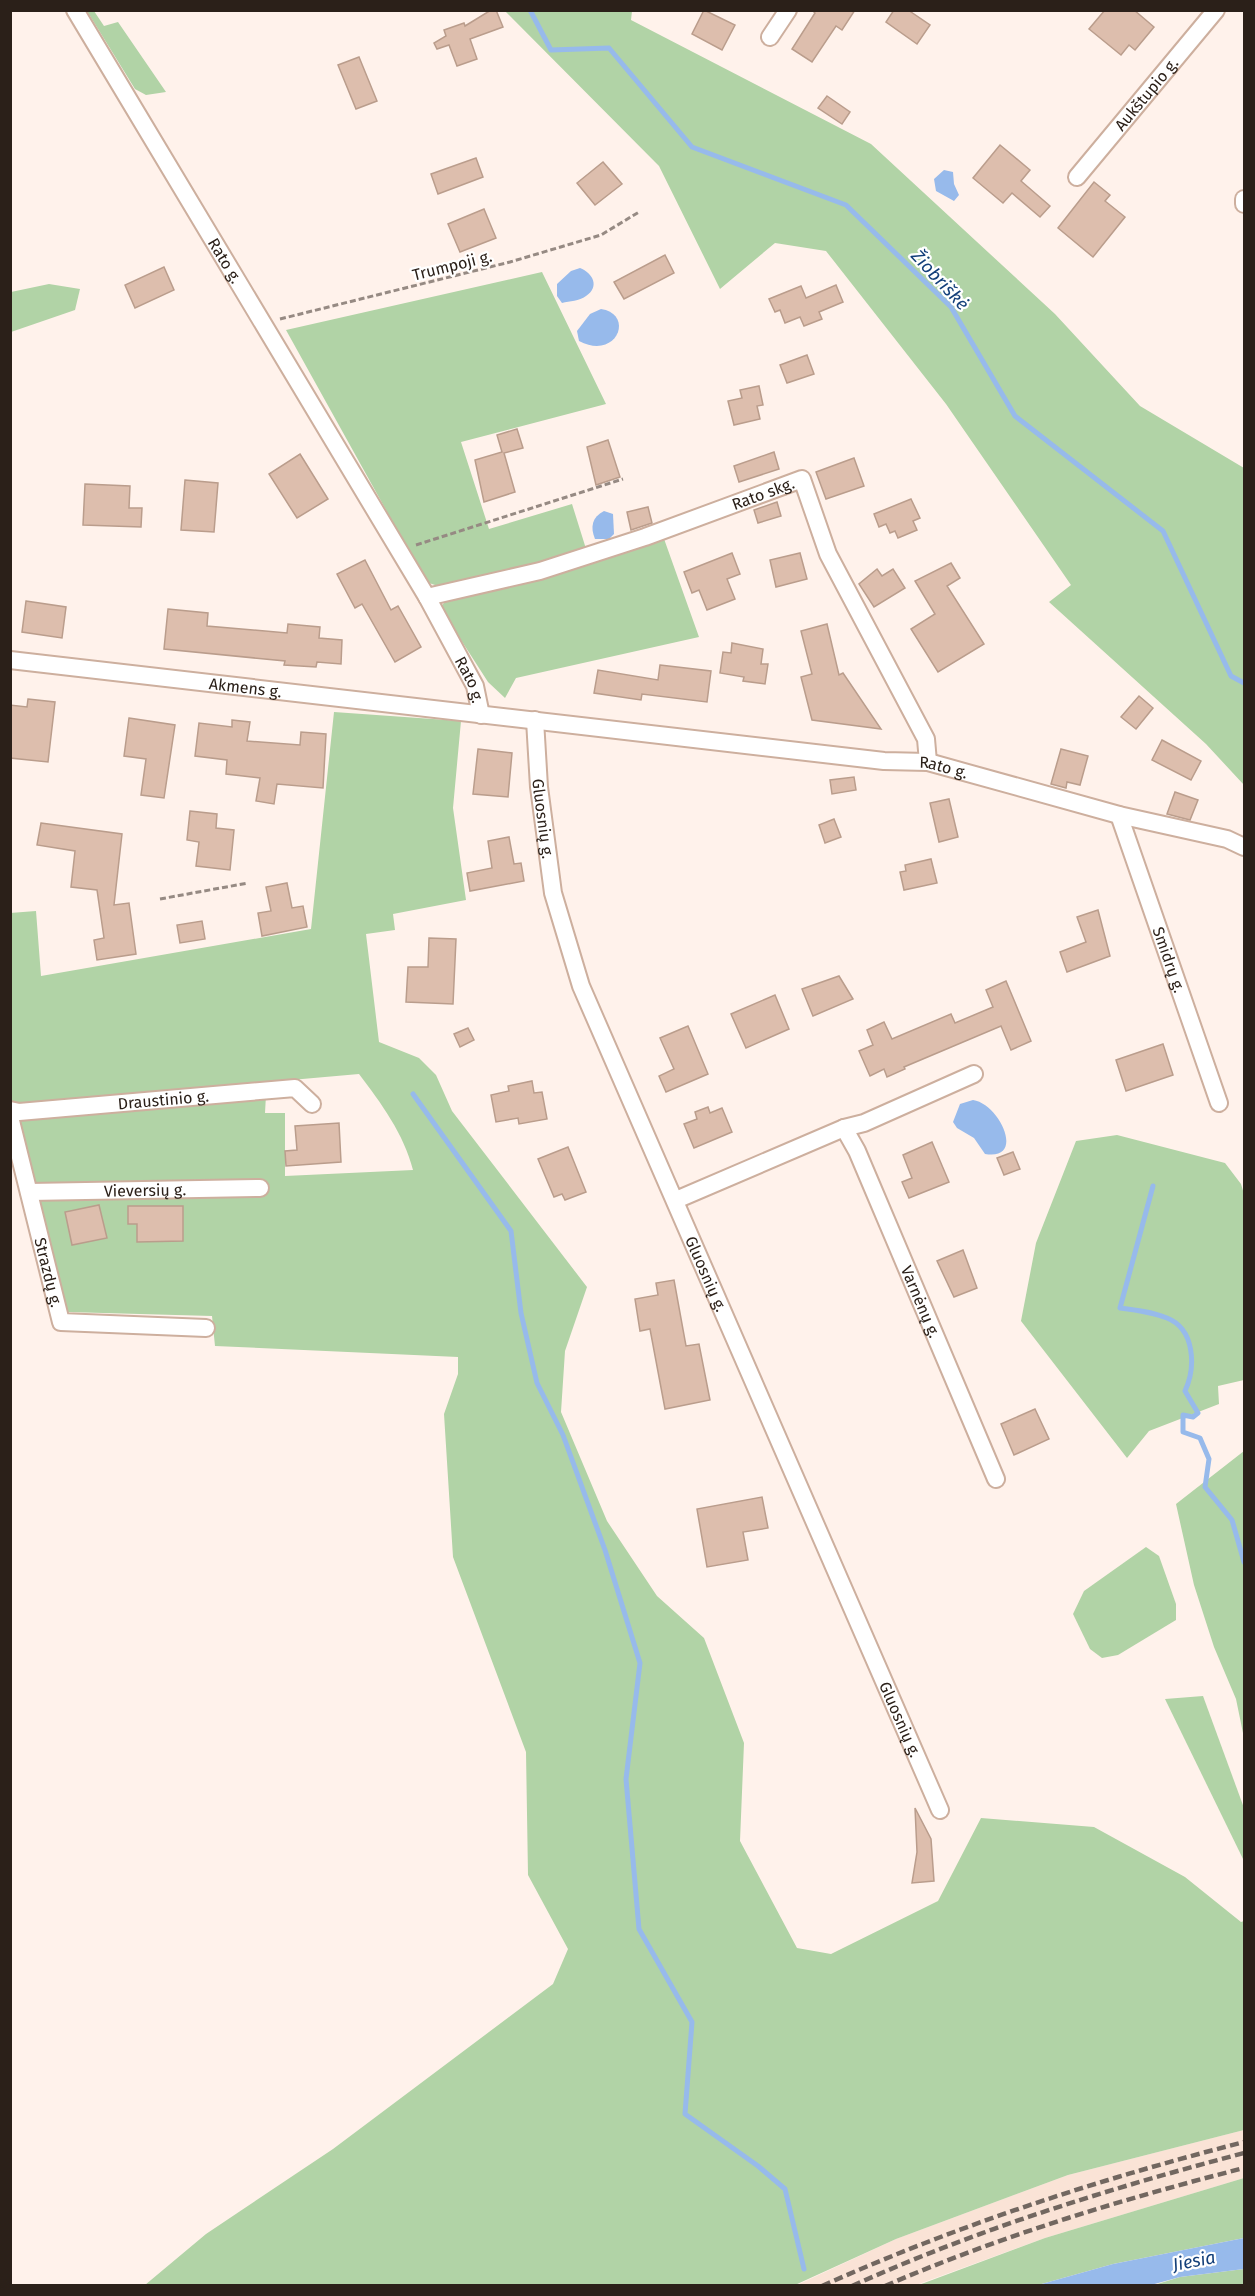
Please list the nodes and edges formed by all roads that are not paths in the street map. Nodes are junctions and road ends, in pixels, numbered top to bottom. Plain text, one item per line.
1 (75, 10) edge
2 (788, 10) edge
3 (1216, 10) edge
4 (770, 37) dead end
5 (1077, 177) dead end
6 (1245, 200) edge
7 (1245, 204) edge
8 (427, 597) junction
9 (10, 660) edge
10 (481, 716) junction
11 (535, 720) junction
12 (928, 762) junction
13 (1119, 815) junction
14 (1245, 847) edge
15 (975, 1074) dead end
16 (1219, 1103) dead end
17 (312, 1104) dead end
18 (10, 1110) edge
19 (10, 1117) edge
20 (844, 1128) junction
21 (260, 1188) dead end
22 (29, 1192) junction
23 (676, 1200) junction
24 (206, 1328) dead end
25 (996, 1479) dead end
26 (940, 1809) dead end

1 - 8 street, Rato g.
2 - 4 street
3 - 5 street, Aukštupio g.
6 - 7 street
8 - 10 street, Rato g.
8 - 12 street, Rato skg.
9 - 10 street, Akmens g.
10 - 11 street, Rato g.
11 - 12 street, Rato g.
11 - 23 street, Gluosnių g.
12 - 13 street, Rato g.
13 - 14 street, Rato g.
13 - 16 street, Smidrų g.
15 - 20 street
17 - 18 street, Draustinio g.
19 - 22 street, Strazdų g.
20 - 23 street
20 - 25 street, Varnėnų g.
21 - 22 street, Vieversių g.
22 - 24 street, Strazdų g.
23 - 26 street, Gluosnių g.

